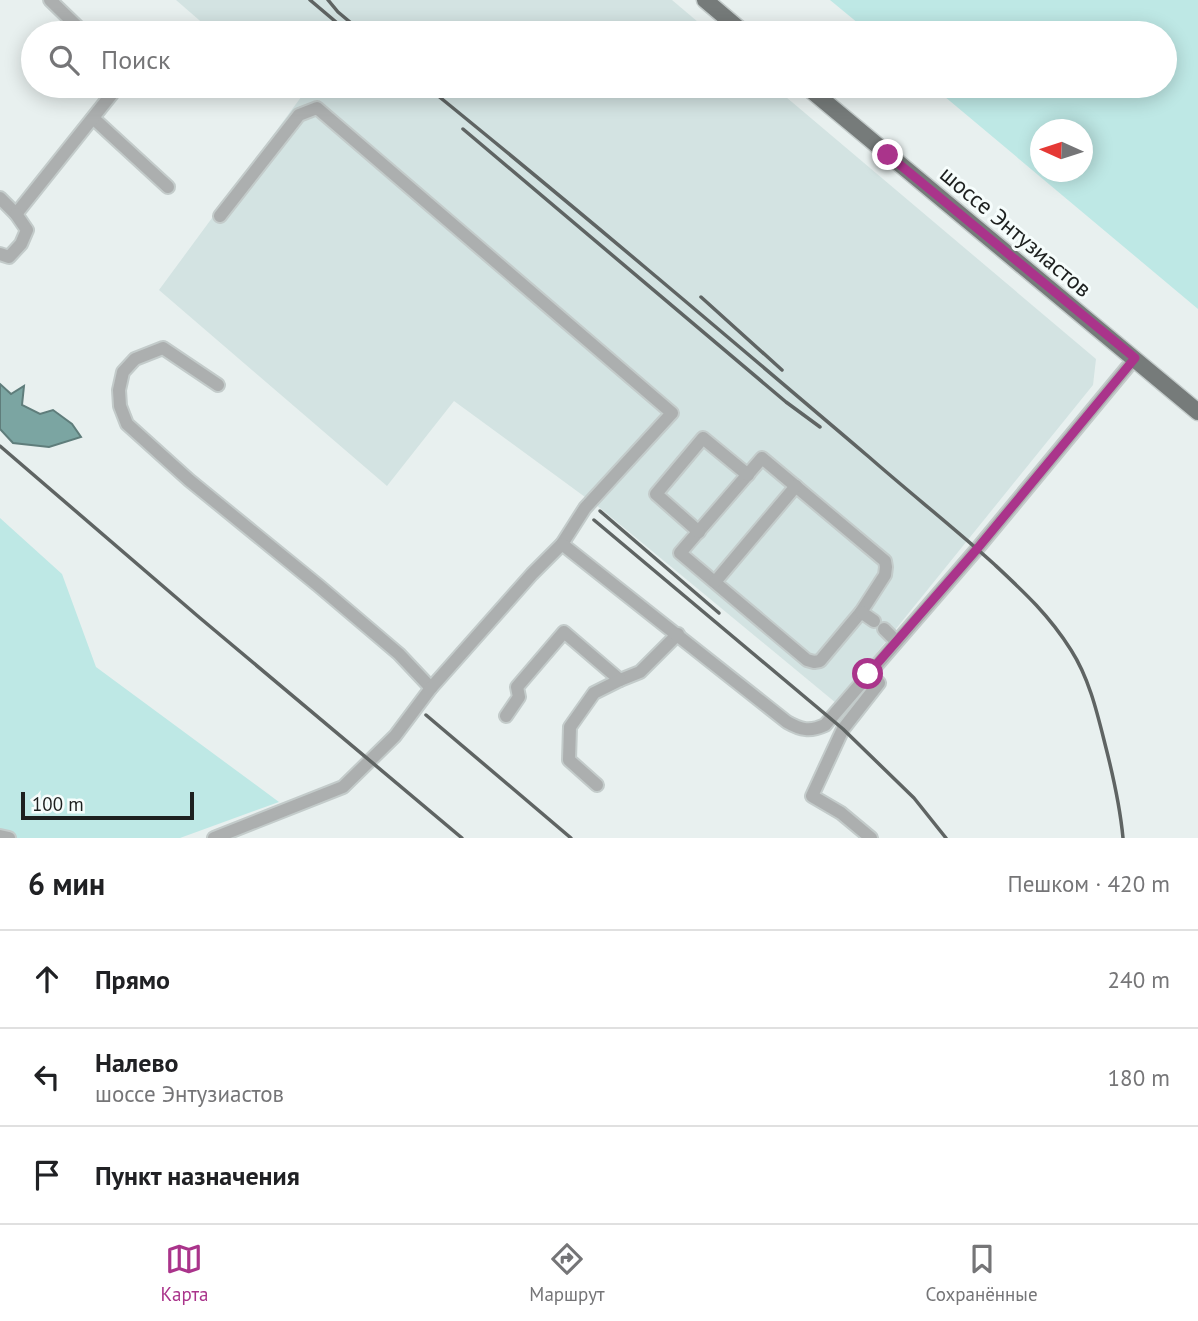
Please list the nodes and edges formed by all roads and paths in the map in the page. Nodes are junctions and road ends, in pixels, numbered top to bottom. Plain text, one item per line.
1 (50, 0) edge
2 (705, 0) edge
3 (72, 21) edge
4 (730, 21) edge
5 (109, 98) edge
6 (821, 98) edge
7 (93, 118) junction
8 (168, 187) dead end
9 (0, 198) edge
10 (16, 214) junction
11 (220, 216) dead end
12 (0, 254) edge
13 (1135, 358) junction
14 (218, 386) dead end
15 (1198, 412) edge
16 (748, 475) junction
17 (796, 486) junction
18 (699, 532) junction
19 (562, 544) junction
20 (715, 582) junction
21 (861, 612) junction
22 (678, 634) junction
23 (896, 641) junction
24 (868, 674) junction
25 (620, 680) junction
26 (431, 688) junction
27 (506, 716) dead end
28 (597, 785) dead end
29 (0, 835) edge
30 (9, 838) edge
31 (214, 838) edge
32 (871, 838) edge

1 - 3 street
2 - 4 main road
5 - 7 street
6 - 13 main road, шоссе Энтузиастов
7 - 8 street
7 - 10 street
9 - 10 street
10 - 12 street
11 - 19 street
13 - 15 main road, шоссе Энтузиастов
13 - 23 street
14 - 26 street
16 - 17 street
16 - 18 street
16 - 18 street
17 - 20 street
17 - 21 street
18 - 20 street
19 - 22 street
19 - 26 street
20 - 21 street
21 - 23 street
22 - 24 street
22 - 25 street
23 - 24 street
24 - 32 street
25 - 27 street
25 - 28 street
26 - 31 street
29 - 30 street

